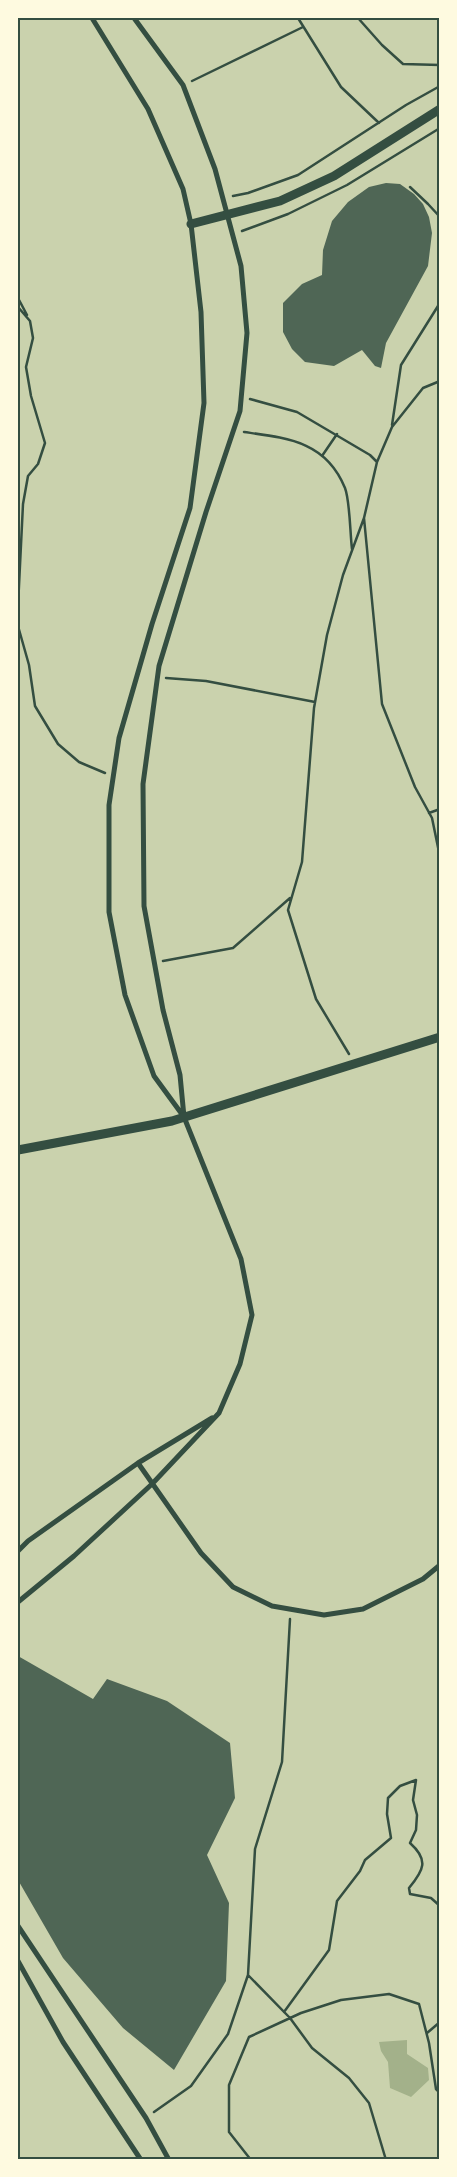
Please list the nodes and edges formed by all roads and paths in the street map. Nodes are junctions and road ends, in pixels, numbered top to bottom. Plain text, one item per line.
1 (92, 18) edge
2 (134, 18) edge
3 (298, 18) edge
4 (358, 18) edge
5 (303, 27) junction
6 (440, 65) edge
7 (183, 86) junction
8 (440, 86) edge
9 (440, 109) edge
10 (379, 123) junction
11 (410, 187) dead end
12 (224, 198) junction
13 (229, 214) junction
14 (440, 217) edge
15 (191, 224) junction
16 (440, 296) edge
17 (18, 298) edge
18 (18, 307) edge
19 (30, 321) junction
20 (440, 381) edge
21 (241, 396) junction
22 (392, 427) junction
23 (234, 430) junction
24 (337, 434) junction
25 (322, 456) junction
26 (377, 462) junction
27 (364, 518) junction
28 (353, 550) junction
29 (18, 606) edge
30 (18, 626) edge
31 (158, 678) junction
32 (315, 702) junction
33 (113, 777) junction
34 (440, 809) edge
35 (429, 812) junction
36 (440, 857) edge
37 (292, 897) junction
38 (154, 962) junction
39 (440, 1037) edge
40 (355, 1063) junction
41 (184, 1117) junction
42 (18, 1150) edge
43 (219, 1413) junction
44 (138, 1463) junction
45 (152, 1484) junction
46 (18, 1551) edge
47 (440, 1565) edge
48 (18, 1602) edge
49 (291, 1610) junction
50 (440, 1906) edge
51 (18, 1926) edge
52 (18, 1961) edge
53 (248, 1975) junction
54 (284, 2012) junction
55 (290, 2018) junction
56 (440, 2022) edge
57 (427, 2033) junction
58 (440, 2094) edge
59 (146, 2118) junction
60 (141, 2160) edge
61 (169, 2160) edge
62 (251, 2160) edge
63 (386, 2160) edge

1 - 15 street
2 - 7 street
3 - 5 path
4 - 6 path
5 - 7 path
5 - 10 path
7 - 12 street
8 - 10 path
9 - 13 street
10 - 12 path
11 - 14 path
12 - 13 street
13 - 15 street
13 - 21 street
15 - 33 street
16 - 22 path
17 - 19 path
18 - 19 path
19 - 29 path
20 - 22 path
21 - 23 street
21 - 24 path
22 - 26 path
23 - 25 path
23 - 31 street
24 - 25 path
24 - 26 path
25 - 28 path
26 - 27 path
27 - 28 path
27 - 35 path
28 - 32 path
30 - 33 path
31 - 32 path
31 - 38 street
32 - 37 path
33 - 41 street
34 - 35 path
35 - 36 path
37 - 38 path
37 - 40 path
38 - 41 street
39 - 40 street
40 - 41 street
41 - 42 street
41 - 43 street
43 - 44 street
43 - 45 street
44 - 45 street
44 - 46 street
45 - 48 street
45 - 49 street
47 - 49 street
49 - 53 path
50 - 54 path
51 - 59 street
52 - 60 street
53 - 54 path
53 - 59 path
54 - 55 path
55 - 57 path
55 - 62 path
55 - 63 path
56 - 57 path
57 - 58 path
59 - 61 street

